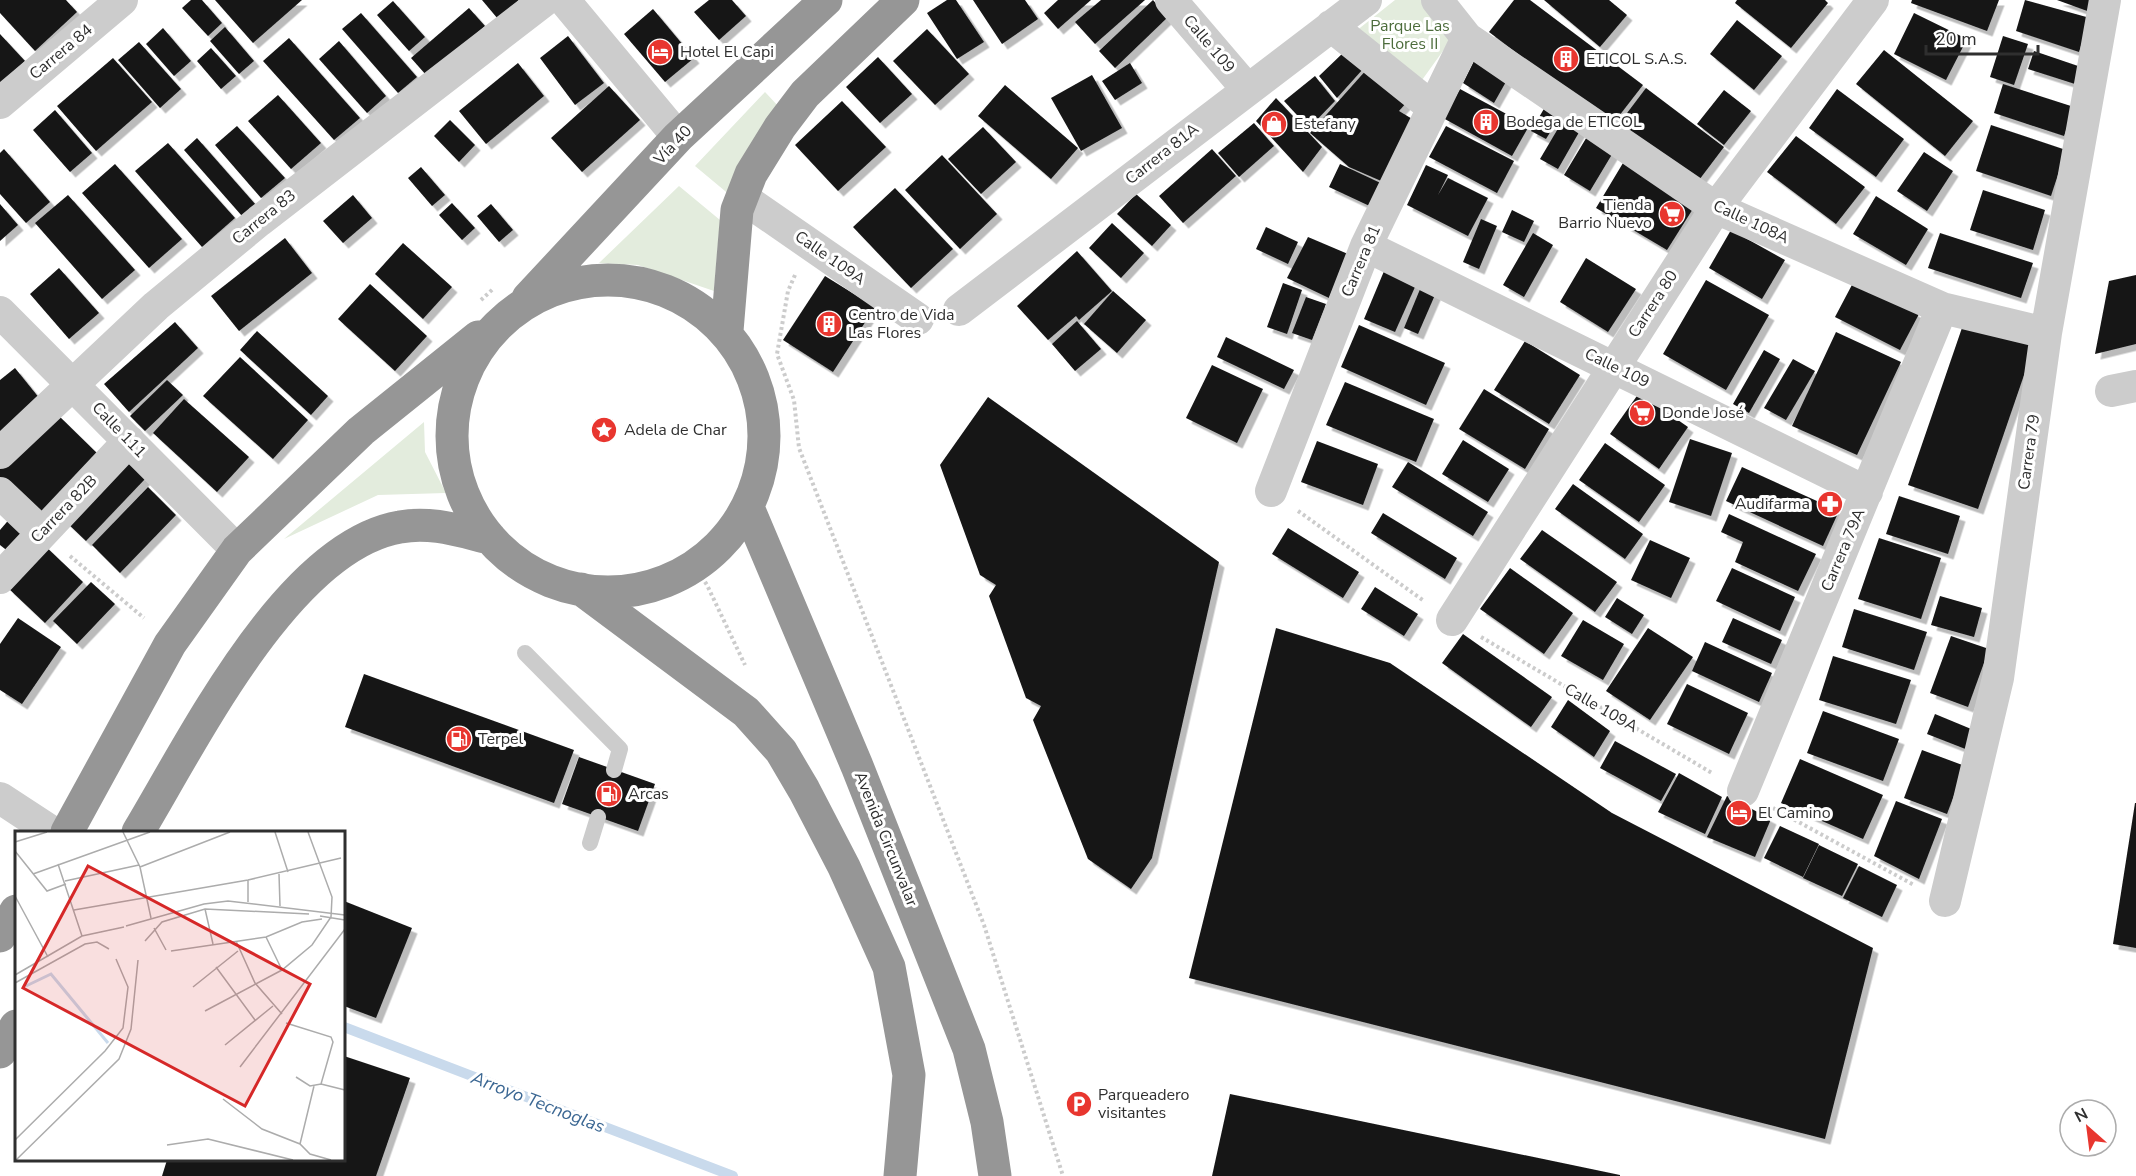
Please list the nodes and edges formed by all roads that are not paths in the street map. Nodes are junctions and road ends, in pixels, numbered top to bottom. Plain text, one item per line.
1 (123, 0) edge
2 (544, 0) edge
3 (564, 0) edge
4 (826, 0) edge
5 (903, 0) edge
6 (1172, 0) edge
7 (1366, 0) edge
8 (1437, 0) edge
9 (2105, 0) edge
10 (1866, 3) edge
11 (1331, 26) junction
12 (1467, 38) junction
13 (1247, 89) junction
14 (0, 103) edge
15 (1432, 107) junction
16 (678, 137) junction
17 (743, 198) junction
18 (1716, 208) junction
19 (1366, 246) junction
20 (519, 305) junction
21 (1942, 308) junction
22 (959, 310) dead end
23 (0, 312) edge
24 (918, 319) dead end
25 (727, 331) junction
26 (2046, 333) junction
27 (1612, 366) junction
28 (74, 384) junction
29 (129, 441) junction
30 (0, 453) edge
31 (1271, 491) road end
32 (1867, 492) junction
33 (0, 493) edge
34 (749, 510) junction
35 (41, 532) junction
36 (490, 537) junction
37 (237, 550) junction
38 (0, 578) edge
39 (581, 589) junction
40 (1452, 620) road end
41 (525, 653) dead end
42 (614, 770) dead end
43 (1743, 791) road end
44 (0, 798) edge
45 (598, 817) dead end
46 (50, 831) edge
47 (68, 831) edge
48 (139, 831) edge
49 (590, 843) dead end
50 (1945, 901) road end
51 (15, 913) edge
52 (0, 936) edge
53 (15, 1028) edge
54 (0, 1052) edge
55 (900, 1176) edge
56 (995, 1176) edge

1 - 14 street, Carrera 84
2 - 28 street, Carrera 83
3 - 16 street
4 - 16 highway, Vía 40
5 - 17 highway
6 - 13 street, Calle 109
7 - 11 street, Carrera 81A
8 - 12 street, Calle 108A
9 - 26 street, Carrera 79
10 - 18 street, Carrera 80
11 - 13 street, Carrera 81A
11 - 15 street
12 - 15 street, Carrera 81
12 - 18 street, Calle 108A
13 - 22 street, Carrera 81A
15 - 19 street, Carrera 81
16 - 20 highway, Vía 40
17 - 24 street, Calle 109A
17 - 25 highway
18 - 21 street, Calle 108A
18 - 27 street, Carrera 80
19 - 27 street, Calle 109
19 - 31 street, Carrera 81
20 - 25 highway
20 - 36 highway
20 - 37 highway
21 - 26 street, Calle 108A
21 - 32 street, Carrera 79A
23 - 28 street, Calle 111
25 - 34 highway
26 - 50 street, Carrera 79
27 - 32 street, Calle 109
27 - 40 street, Carrera 80
28 - 29 street, Calle 111
28 - 30 street, Carrera 83
29 - 35 street, Carrera 82B
29 - 37 street, Calle 111
32 - 43 street, Carrera 79A
33 - 35 street
34 - 39 highway
34 - 56 highway, Avenida Circunvalar
35 - 38 street, Carrera 82B
36 - 39 highway
36 - 48 highway
37 - 47 highway
39 - 55 highway
41 - 42 lane
44 - 46 street
45 - 49 lane
51 - 52 highway
53 - 54 highway

